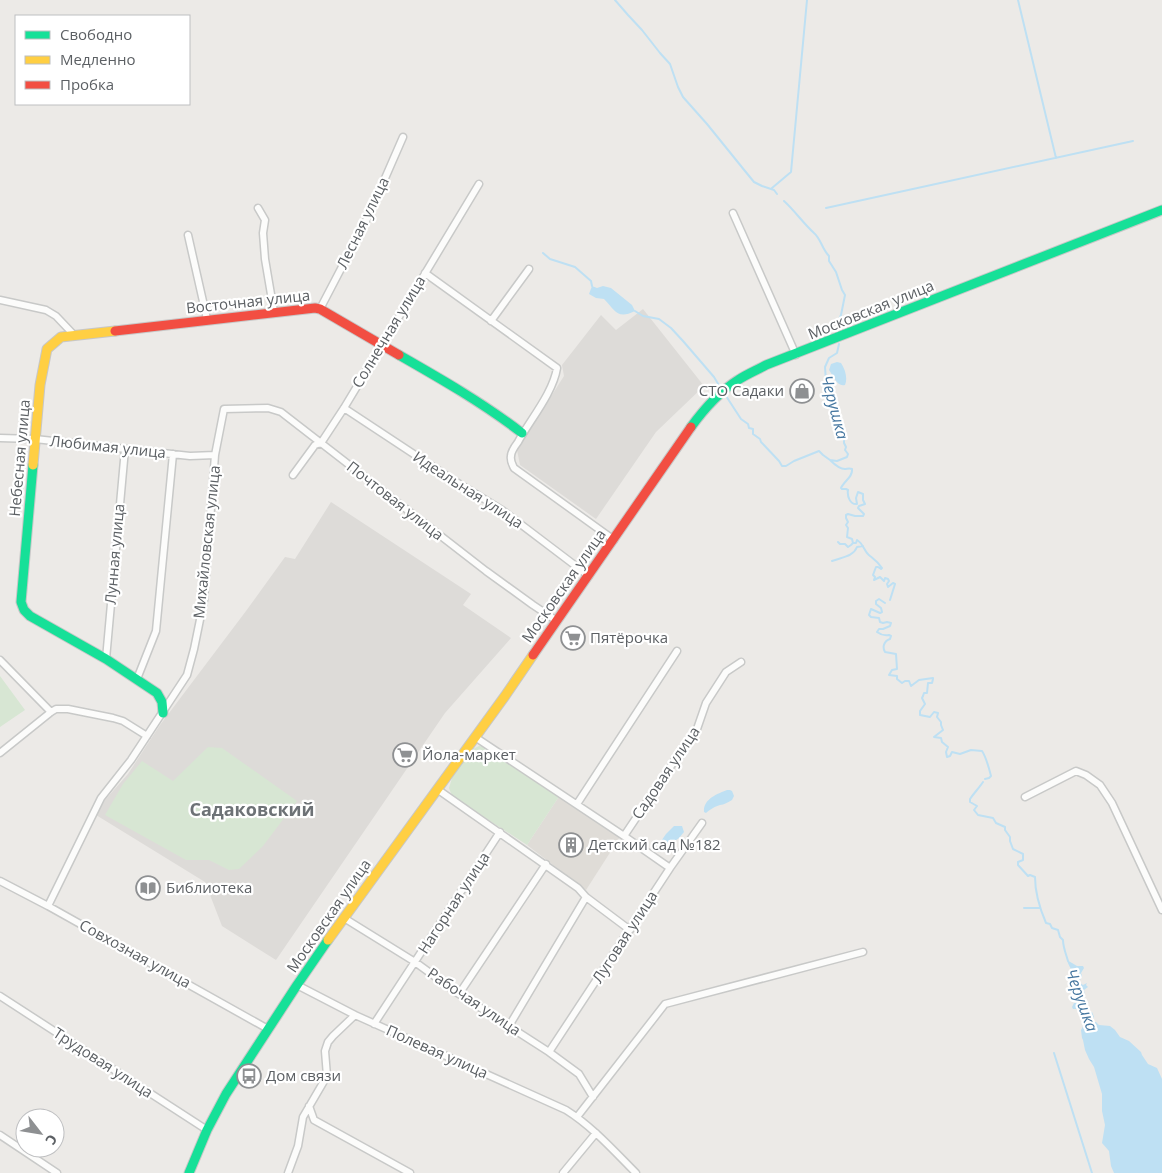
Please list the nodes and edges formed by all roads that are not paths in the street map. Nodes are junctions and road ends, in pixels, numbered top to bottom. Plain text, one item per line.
1 (403, 136) dead end
2 (479, 184) dead end
3 (258, 208) dead end
4 (1162, 210) edge
5 (733, 213) dead end
6 (188, 235) dead end
7 (529, 269) dead end
8 (425, 273) junction
9 (0, 300) edge
10 (320, 309) junction
11 (274, 312) junction
12 (207, 320) junction
13 (491, 320) junction
14 (74, 335) junction
15 (61, 337) joint
16 (382, 345) junction
17 (796, 355) junction
18 (344, 408) junction
19 (224, 409) joint
20 (522, 433) junction
21 (0, 438) edge
22 (35, 439) junction
23 (321, 443) junction
24 (125, 449) junction
25 (173, 454) junction
26 (215, 455) junction
27 (293, 475) dead end
28 (614, 540) junction
29 (589, 576) junction
30 (557, 621) junction
31 (677, 651) dead end
32 (106, 659) junction
33 (0, 660) edge
34 (741, 662) dead end
35 (137, 679) junction
36 (51, 712) junction
37 (163, 713) junction
38 (147, 736) junction
39 (476, 737) junction
40 (0, 753) edge
41 (437, 789) junction
42 (1025, 797) dead end
43 (577, 804) junction
44 (702, 823) dead end
45 (500, 832) junction
46 (624, 836) junction
47 (546, 864) junction
48 (670, 868) junction
49 (0, 881) edge
50 (586, 897) junction
51 (48, 906) junction
52 (1162, 910) edge
53 (344, 918) junction
54 (630, 930) junction
55 (863, 952) dead end
56 (415, 962) junction
57 (297, 985) junction
58 (459, 994) junction
59 (0, 996) edge
60 (355, 1015) junction
61 (374, 1024) junction
62 (509, 1026) junction
63 (268, 1029) junction
64 (549, 1052) junction
65 (593, 1097) junction
66 (309, 1106) junction
67 (577, 1117) junction
68 (207, 1130) junction
69 (596, 1133) junction
70 (0, 1136) edge
71 (57, 1173) edge
72 (189, 1173) edge
73 (288, 1173) edge
74 (410, 1173) edge
75 (563, 1173) edge
76 (636, 1173) edge

1 - 10 street, Лесная улица
2 - 8 street, Солнечная улица
3 - 11 street
4 - 17 main road, Московская улица
5 - 17 street
6 - 12 street
7 - 13 street
8 - 13 street
8 - 16 street, Солнечная улица
9 - 14 street
10 - 11 main road, Восточная улица
10 - 16 main road, Восточная улица
11 - 12 main road, Восточная улица
12 - 14 main road, Восточная улица
13 - 20 street
14 - 15 main road, Восточная улица
15 - 22 main road, Небесная улица
16 - 18 street, Солнечная улица
16 - 20 main road, Восточная улица
17 - 28 main road, Московская улица
18 - 23 street, Солнечная улица
18 - 29 street, Идеальная улица
19 - 23 street, Почтовая улица
19 - 26 street, Михайловская улица
20 - 28 street
21 - 22 street, Любимая улица
22 - 24 street, Любимая улица
22 - 32 main road, Небесная улица
23 - 27 street, Солнечная улица
23 - 30 street, Почтовая улица
24 - 25 street, Любимая улица
24 - 32 street, Лунная улица
25 - 26 street, Любимая улица
25 - 35 street
26 - 37 street, Михайловская улица
28 - 29 main road, Московская улица
29 - 30 main road, Московская улица
30 - 39 main road, Московская улица
31 - 43 street
32 - 35 main road
33 - 36 street
34 - 46 street, Садовая улица
35 - 37 main road
36 - 38 street
36 - 40 street
37 - 38 street, Михайловская улица
38 - 51 street, Михайловская улица
39 - 41 main road, Московская улица
39 - 43 street
41 - 45 street
41 - 53 main road, Московская улица
42 - 52 street
43 - 46 street
44 - 48 street, Луговая улица
45 - 47 street
45 - 56 street, Нагорная улица
46 - 48 street
47 - 50 street
47 - 58 street
48 - 54 street, Луговая улица
49 - 51 street, Совхозная улица
50 - 54 street
50 - 62 street
51 - 63 street, Совхозная улица
53 - 56 street, Рабочая улица
53 - 57 main road, Московская улица
54 - 64 street, Луговая улица
55 - 65 street
56 - 58 street, Рабочая улица
56 - 61 street, Нагорная улица
57 - 60 street, Полевая улица
57 - 63 main road, Московская улица
58 - 62 street, Рабочая улица
59 - 68 street, Трудовая улица
60 - 61 street, Полевая улица
60 - 66 street
61 - 67 street, Полевая улица
62 - 64 street, Рабочая улица
63 - 68 main road, Московская улица
64 - 65 street, Рабочая улица
65 - 67 street
66 - 73 street
66 - 74 street
67 - 69 street, Полевая улица
68 - 72 main road, Московская улица
69 - 75 street
69 - 76 street, Полевая улица
70 - 71 street

